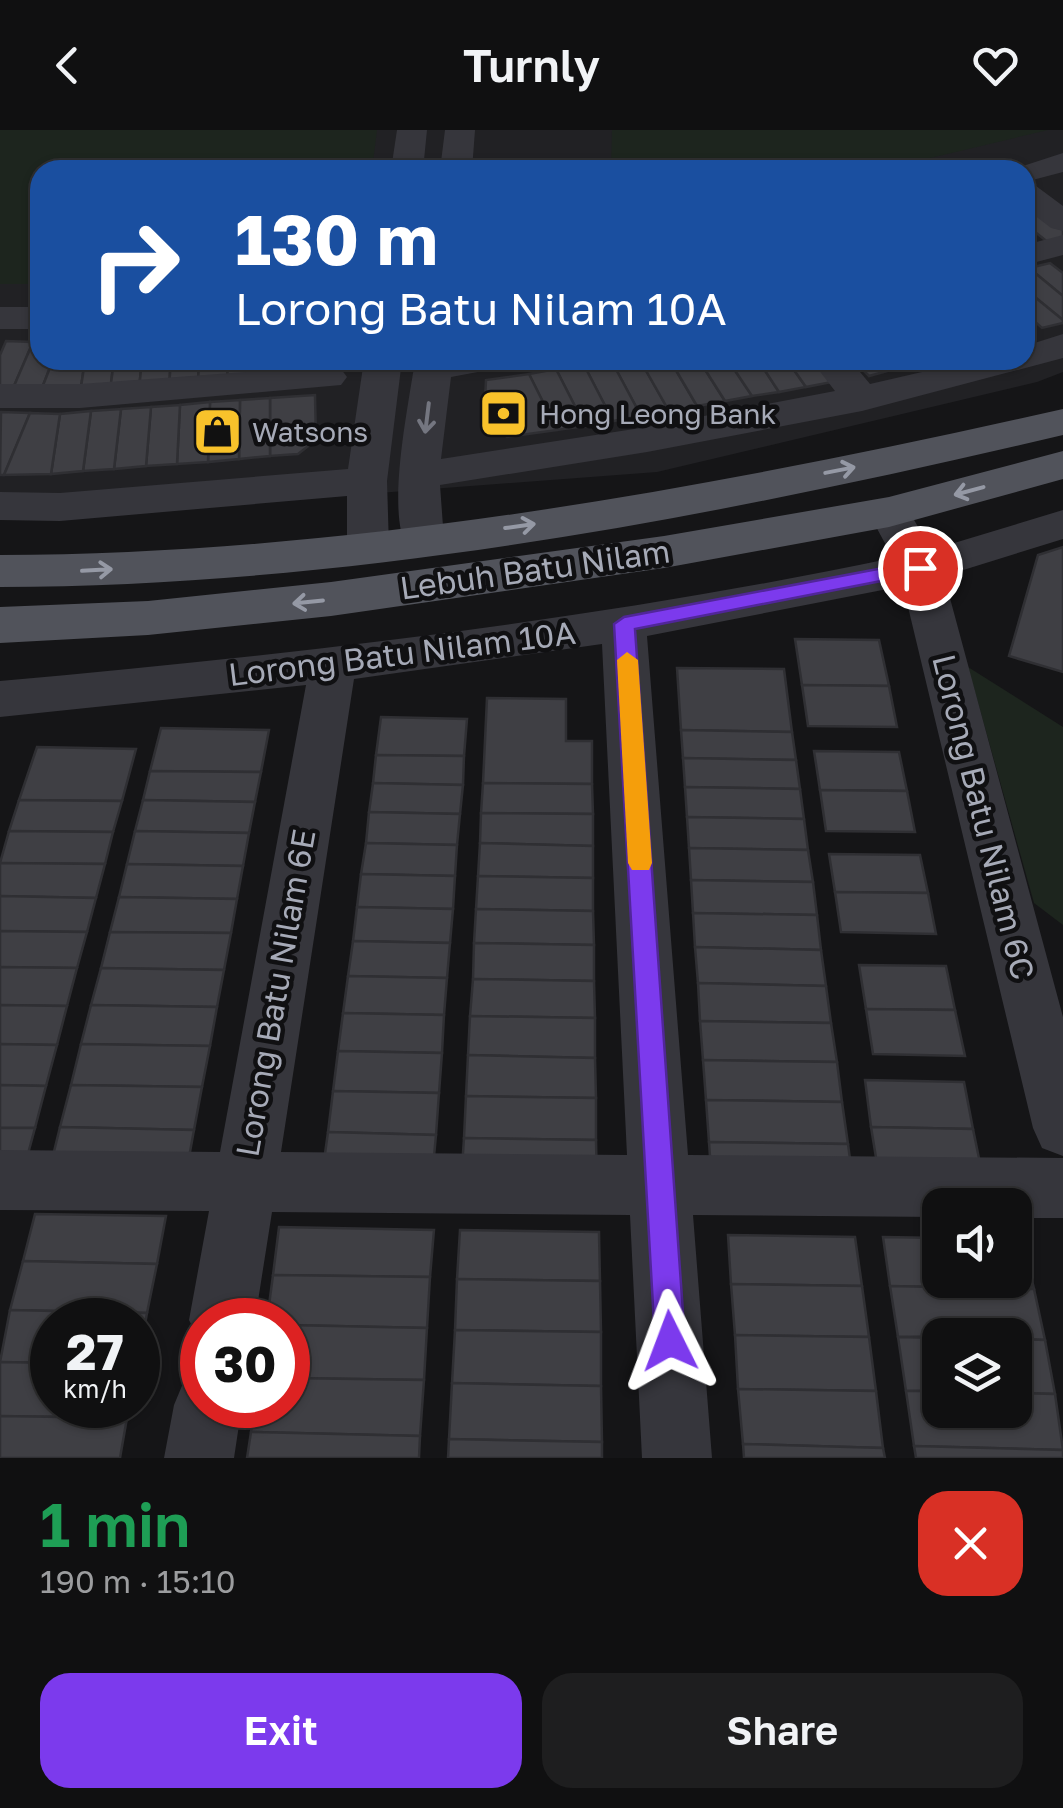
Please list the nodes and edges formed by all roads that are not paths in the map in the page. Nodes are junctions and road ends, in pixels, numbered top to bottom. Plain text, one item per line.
1 (412, 130) edge
2 (460, 130) edge
3 (408, 160) edge
4 (457, 160) edge
5 (1063, 162) edge
6 (1035, 170) edge
7 (1035, 201) edge
8 (1063, 222) edge
9 (1063, 245) edge
10 (1035, 252) edge
11 (0, 318) edge
12 (30, 318) edge
13 (1063, 345) edge
14 (1035, 356) edge
15 (383, 370) edge
16 (433, 370) edge
17 (838, 370) edge
18 (982, 370) edge
19 (328, 377) dead end
20 (0, 396) edge
21 (862, 399) junction
22 (1063, 422) edge
23 (1063, 465) edge
24 (419, 476) junction
25 (367, 482) junction
26 (0, 506) edge
27 (888, 512) junction
28 (1063, 524) edge
29 (424, 540) junction
30 (368, 547) junction
31 (920, 568) junction
32 (0, 572) edge
33 (474, 578) junction
34 (624, 624) junction
35 (0, 625) edge
36 (333, 665) junction
37 (0, 699) edge
38 (1044, 979) edge
39 (1063, 1128) edge
40 (0, 1180) edge
41 (244, 1181) junction
42 (661, 1185) junction
43 (1063, 1188) edge
44 (225, 1298) edge
45 (205, 1428) edge
46 (200, 1458) edge
47 (677, 1458) edge

1 - 3 street
2 - 4 street
5 - 6 street
7 - 8 street
9 - 10 street
11 - 12 street
13 - 14 street
15 - 25 street
16 -> 24 street
17 - 21 street
18 - 21 street
19 - 20 street
21 - 24 street
29 -> 22 main road, Lebuh Batu Nilam
23 -> 27 main road, Lebuh Batu Nilam
24 - 29 street
25 - 26 street
25 - 30 street
27 - 31 street, Lorong Batu Nilam 6C
27 - 33 main road, Lebuh Batu Nilam
28 - 31 street, Lorong Batu Nilam 10A
29 - 30 main road, Lebuh Batu Nilam
32 -> 30 main road, Lebuh Batu Nilam
30 - 33 main road
31 - 34 street, Lorong Batu Nilam 10A
31 - 38 street, Lorong Batu Nilam 6C
33 -> 35 main road, Lebuh Batu Nilam
34 - 36 street, Lorong Batu Nilam 10A
34 - 42 street
36 - 37 street, Lorong Batu Nilam 10A
36 - 41 street, Lorong Batu Nilam 6E
38 - 39 street, Lorong Batu Nilam 6C
40 - 41 street
41 - 42 street
41 - 44 street, Lorong Batu Nilam 6E
42 - 43 street
42 - 47 street
45 - 46 street

